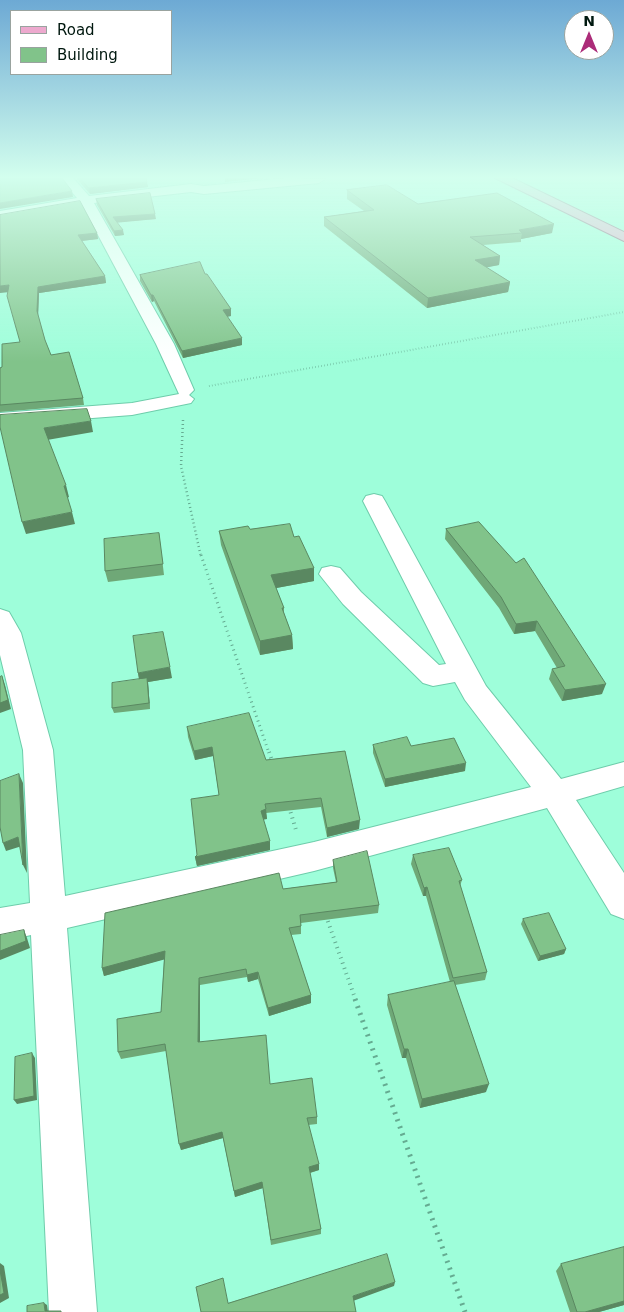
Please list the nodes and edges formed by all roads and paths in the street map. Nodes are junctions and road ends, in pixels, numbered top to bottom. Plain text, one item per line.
1 (108, 239) edge
2 (624, 312) edge
3 (185, 395) junction
4 (0, 419) edge
5 (374, 501) dead end
6 (331, 574) dead end
7 (0, 618) edge
8 (463, 672) junction
9 (274, 766) edge
10 (624, 774) edge
11 (555, 794) junction
12 (287, 803) edge
13 (306, 859) junction
14 (624, 903) edge
15 (326, 914) edge
16 (50, 916) junction
17 (0, 925) edge
18 (73, 1312) edge
19 (465, 1312) edge

1 - 3 street
2 - 3 path
3 - 4 street
3 - 9 path
5 - 8 street
6 - 8 street
7 - 16 street
8 - 11 street
10 - 11 street
11 - 13 street
11 - 14 street
12 - 13 path
13 - 16 street
15 - 19 path
16 - 17 street
16 - 18 street

